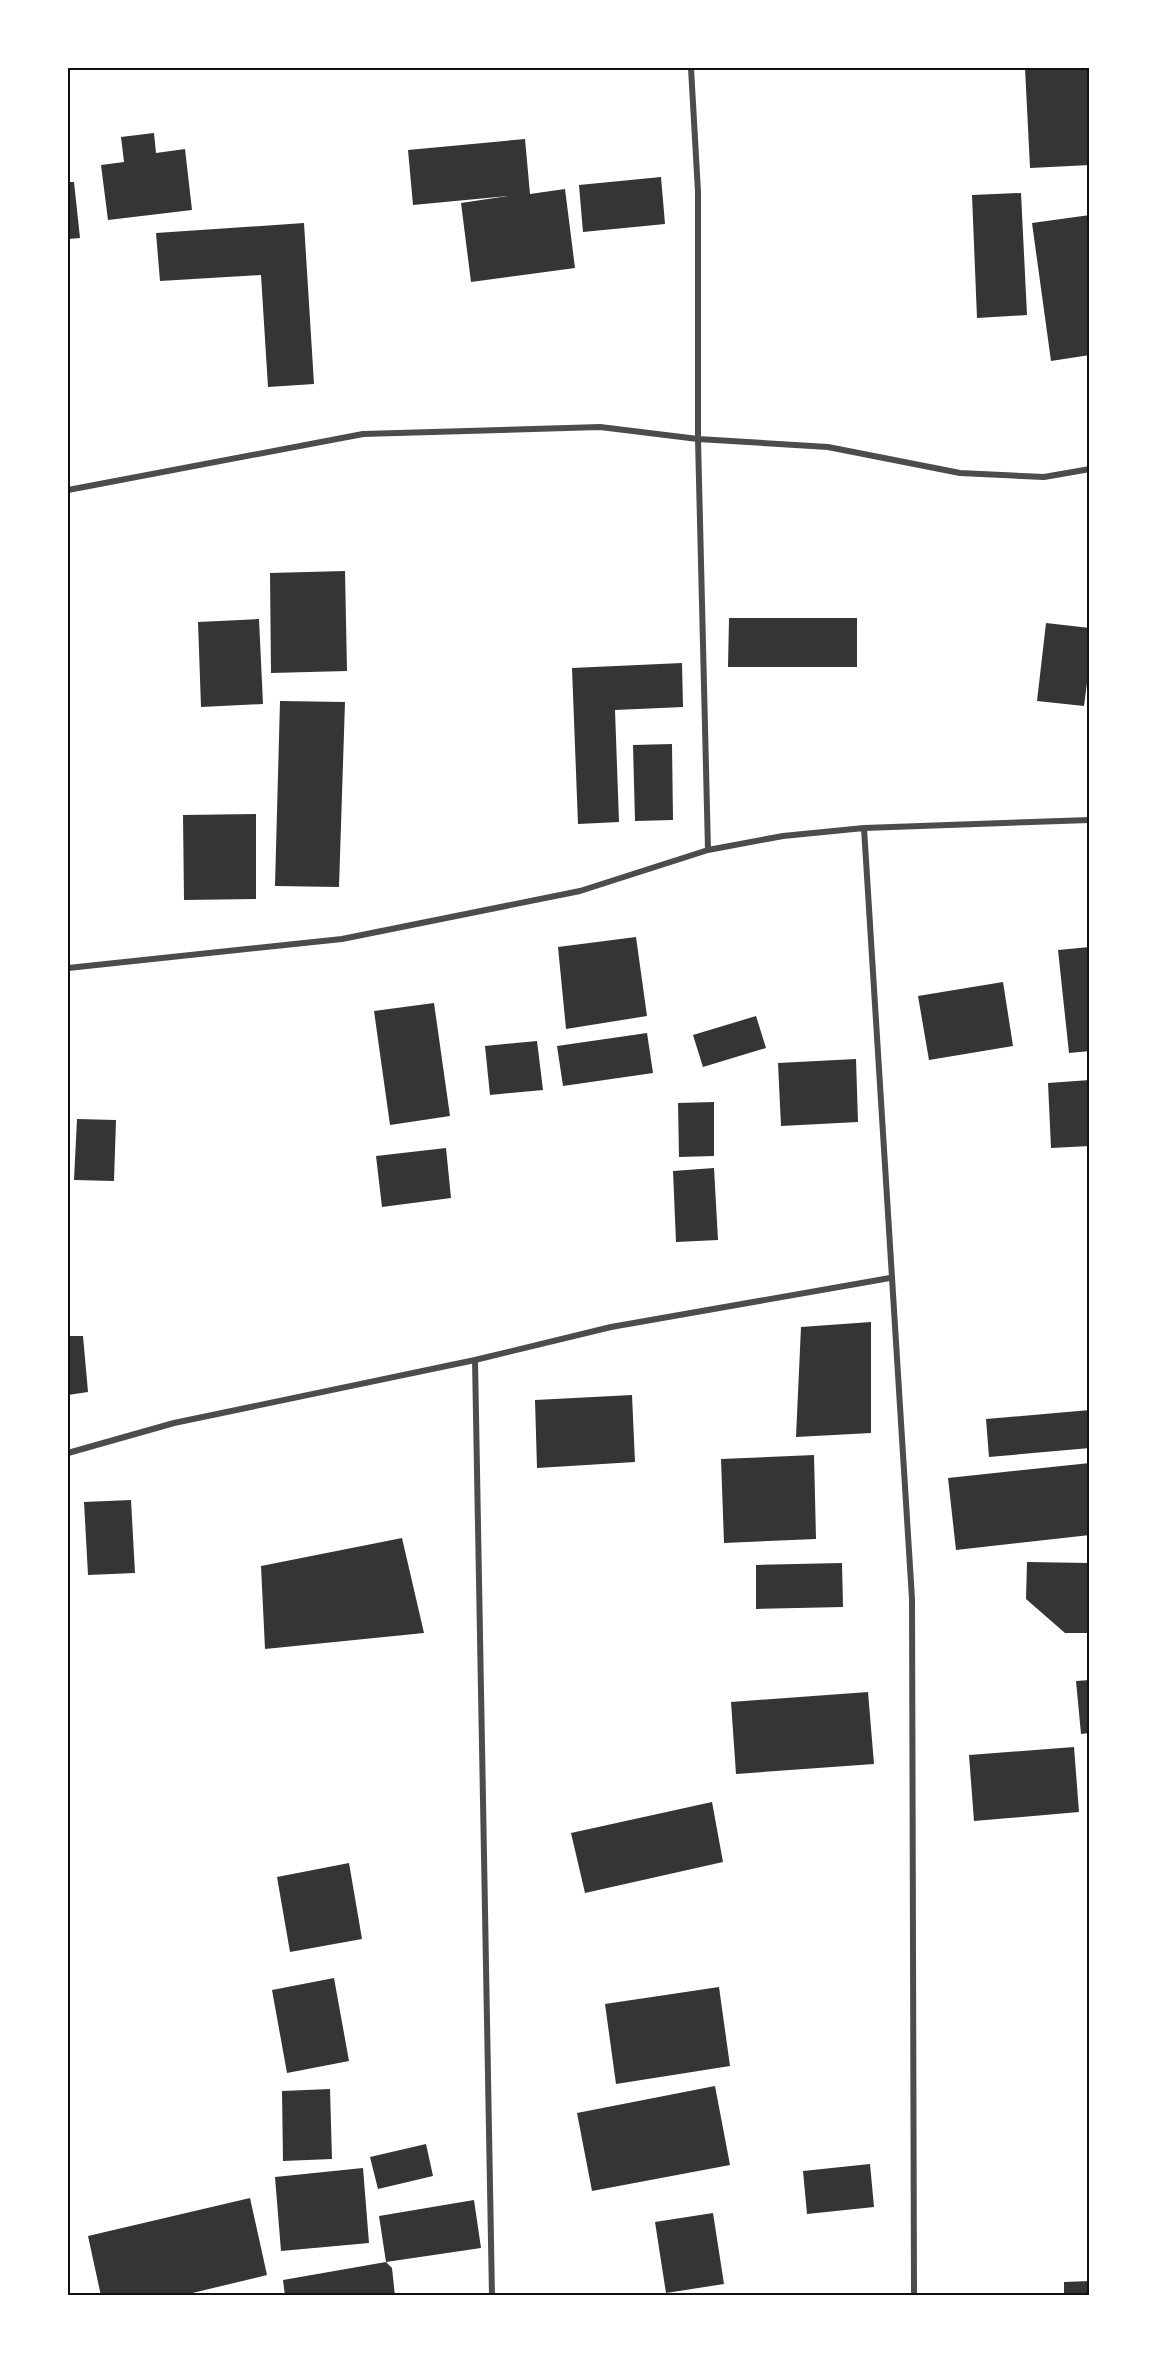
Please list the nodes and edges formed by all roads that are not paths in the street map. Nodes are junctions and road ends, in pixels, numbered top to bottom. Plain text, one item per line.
1 (691, 68) edge
2 (698, 439) junction
3 (1089, 469) edge
4 (68, 490) edge
5 (1089, 820) edge
6 (864, 828) junction
7 (708, 850) junction
8 (68, 968) edge
9 (890, 1278) junction
10 (475, 1360) junction
11 (68, 1453) edge
12 (492, 2295) edge
13 (914, 2295) edge

1 - 2 street
2 - 3 street
2 - 4 street
2 - 7 street
5 - 6 street
6 - 7 street
6 - 9 street
7 - 8 street
9 - 10 street
9 - 13 street
10 - 11 street
10 - 12 street

